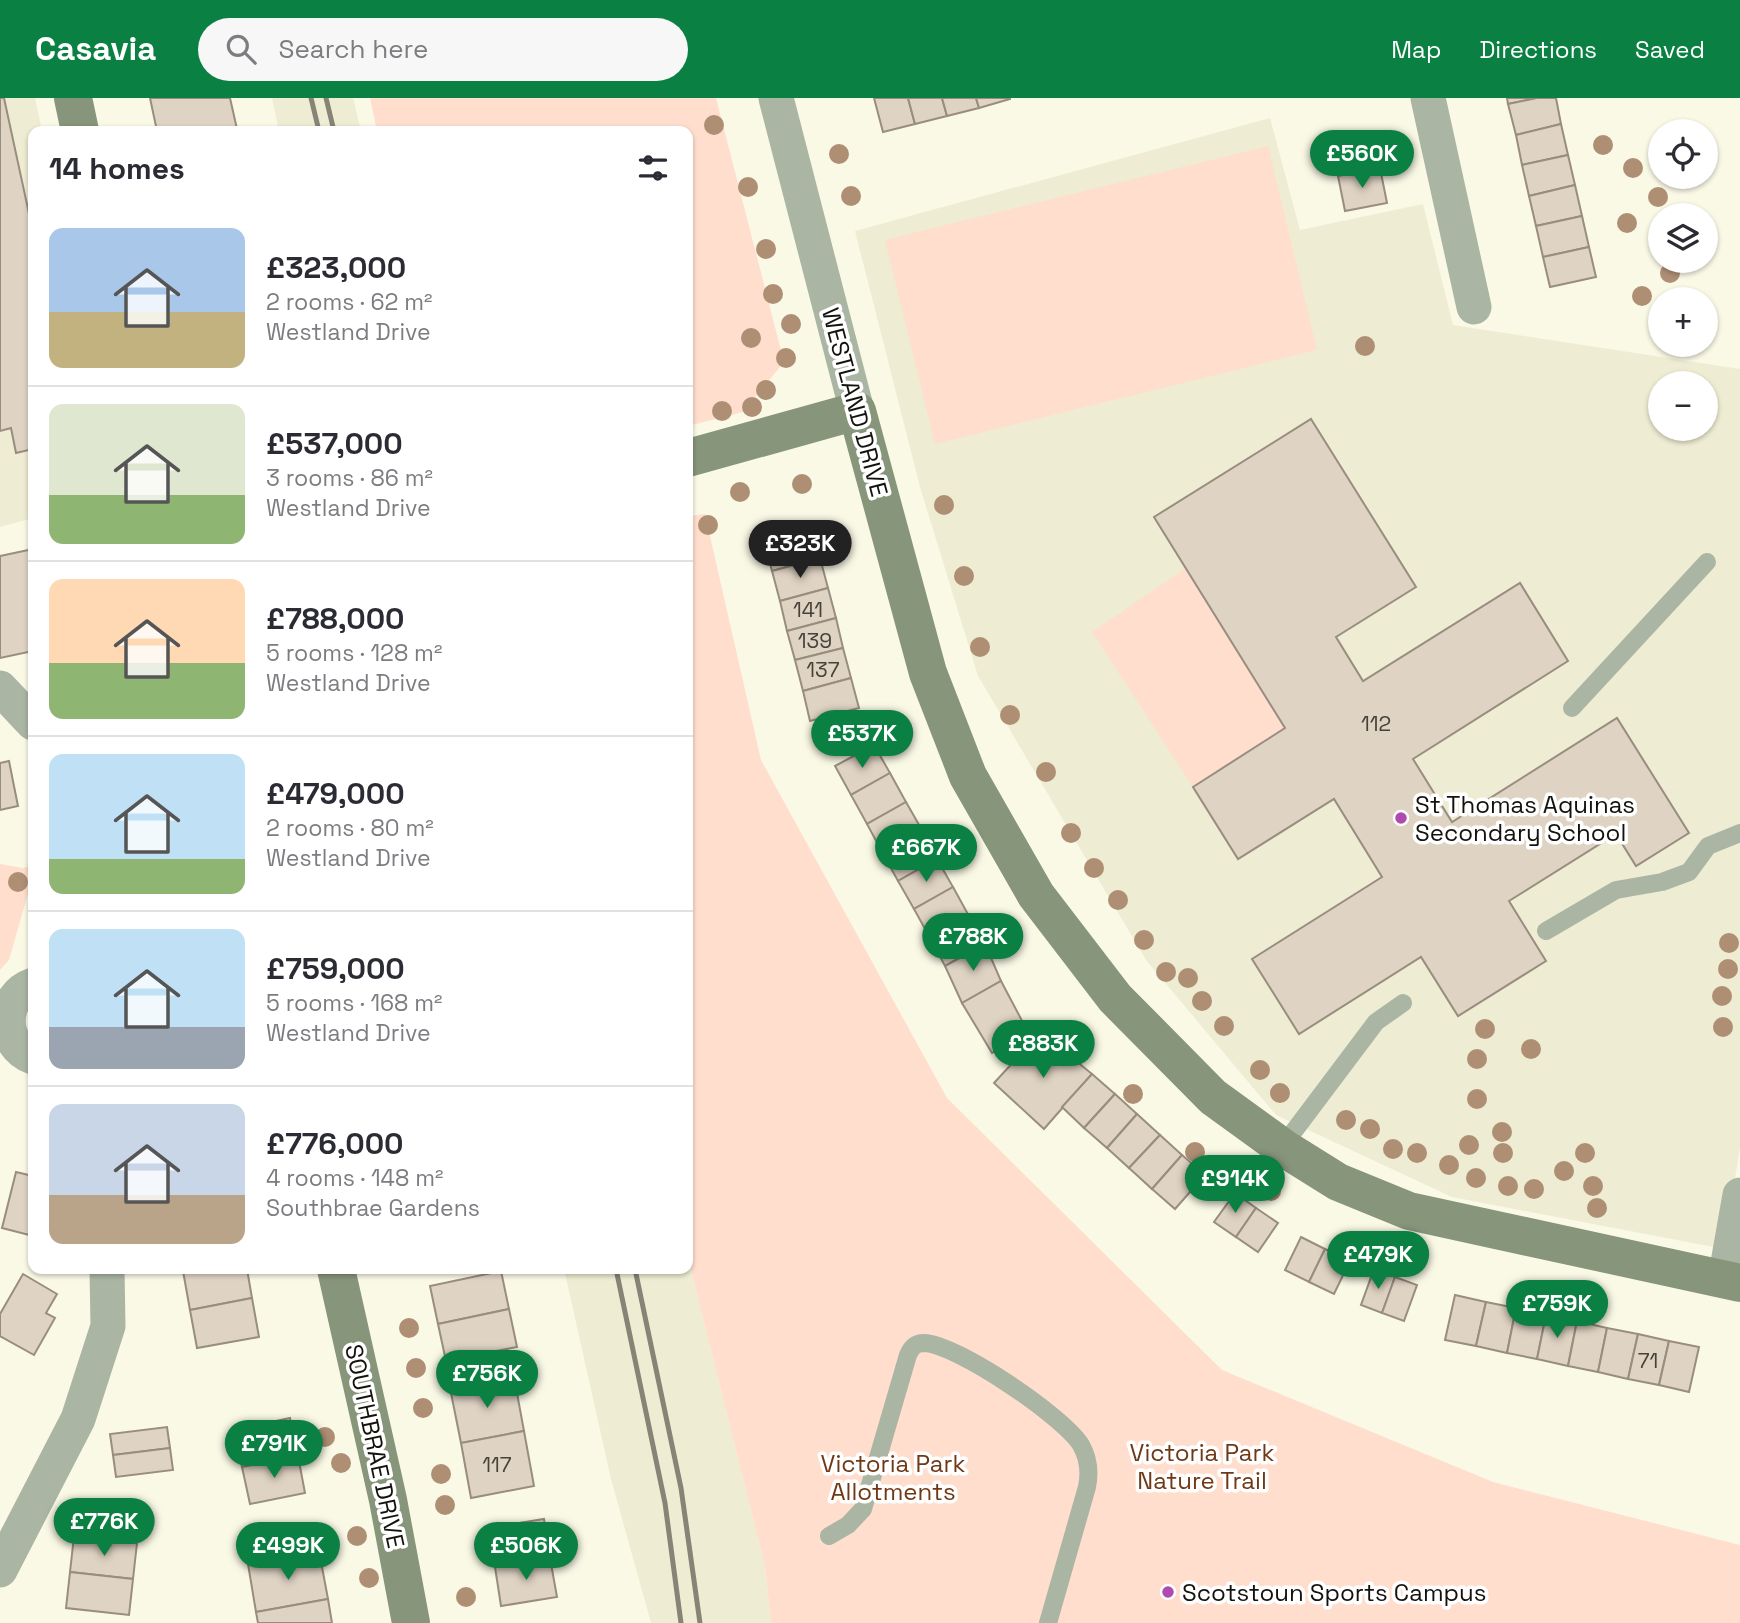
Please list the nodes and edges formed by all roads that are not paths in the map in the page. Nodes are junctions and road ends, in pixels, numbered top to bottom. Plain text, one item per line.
1 (73, 98) edge
2 (776, 98) edge
3 (1428, 98) edge
4 (79, 126) edge
5 (1474, 307) dead end
6 (858, 411) junction
7 (693, 457) edge
8 (1707, 562) dead end
9 (0, 688) edge
10 (1572, 708) dead end
11 (28, 718) edge
12 (1740, 833) edge
13 (1546, 931) dead end
14 (28, 988) edge
15 (1403, 1003) dead end
16 (3, 1031) edge
17 (28, 1054) edge
18 (1282, 1147) junction
19 (1740, 1195) edge
20 (107, 1274) edge
21 (338, 1274) edge
22 (1733, 1281) edge
23 (829, 1536) dead end
24 (0, 1570) edge
25 (411, 1623) edge
26 (1048, 1623) edge

1 - 4 street
2 - 6 street, WESTLAND DRIVE
3 - 5 street
6 - 7 street
6 - 18 street, WESTLAND DRIVE
8 - 10 lane
9 - 11 street
12 - 13 lane
14 - 16 street
15 - 18 lane
16 - 17 street
18 - 22 street, WESTLAND DRIVE
19 - 22 street
20 - 24 street
21 - 25 street, SOUTHBRAE DRIVE
23 - 26 lane

